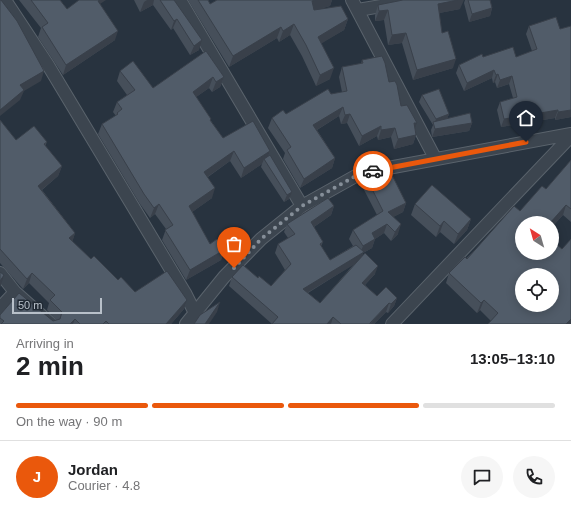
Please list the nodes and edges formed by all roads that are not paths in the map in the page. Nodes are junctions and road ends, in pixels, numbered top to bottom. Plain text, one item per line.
1 (5, 0) edge
2 (180, 0) edge
3 (415, 0) edge
4 (355, 5) edge
5 (571, 135) edge
6 (435, 158) junction
7 (302, 206) junction
8 (0, 273) edge
9 (15, 292) junction
10 (0, 308) edge
11 (195, 313) junction
12 (51, 324) edge
13 (186, 324) edge
14 (392, 324) edge

1 - 11 street
2 - 7 street
3 - 4 street
4 - 6 street
5 - 6 street
5 - 14 street
6 - 7 street
7 - 11 street
8 - 9 street
9 - 10 street
9 - 12 street
11 - 13 street

